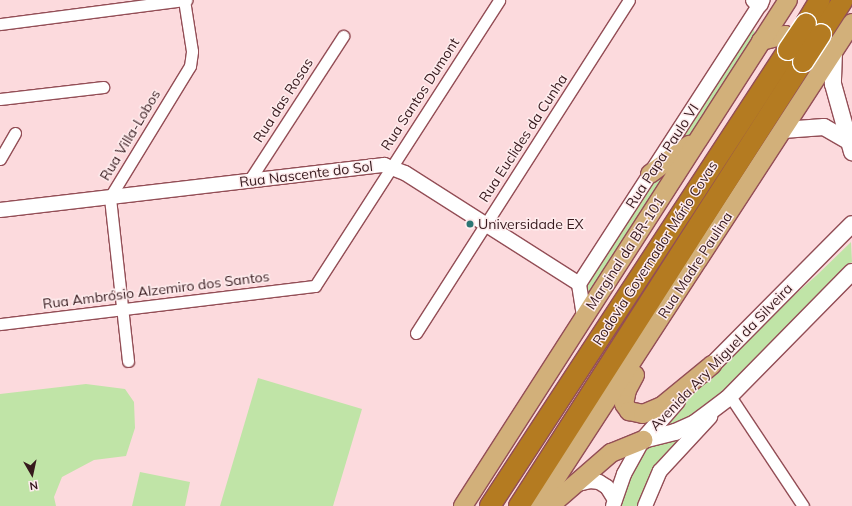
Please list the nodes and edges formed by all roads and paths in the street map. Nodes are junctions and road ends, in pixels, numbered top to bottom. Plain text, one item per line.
1 (185, 0) edge
2 (499, 0) edge
3 (629, 0) edge
4 (820, 0) edge
5 (843, 0) edge
6 (759, 1) edge
7 (783, 7) edge
8 (852, 23) edge
9 (0, 24) edge
10 (343, 36) dead end
11 (761, 41) junction
12 (834, 51) junction
13 (824, 66) junction
14 (103, 87) dead end
15 (0, 99) edge
16 (783, 130) junction
17 (15, 133) dead end
18 (699, 138) junction
19 (850, 146) edge
20 (0, 160) edge
21 (391, 167) junction
22 (650, 174) junction
23 (249, 181) junction
24 (110, 197) junction
25 (0, 210) edge
26 (486, 224) junction
27 (852, 224) edge
28 (852, 272) edge
29 (579, 284) junction
30 (315, 286) joint
31 (122, 309) junction
32 (666, 310) junction
33 (584, 316) junction
34 (0, 324) edge
35 (416, 333) dead end
36 (128, 360) dead end
37 (712, 365) junction
38 (729, 398) junction
39 (643, 440) junction
40 (572, 486) junction
41 (614, 503) edge
42 (463, 506) edge
43 (490, 506) edge
44 (519, 506) edge
45 (538, 506) edge
46 (550, 506) edge
47 (645, 506) edge
48 (803, 506) edge

1 - 9 street
1 - 24 street, Rua Villa-Lobos
2 - 21 street, Rua Santos Dumont
3 - 26 street, Rua Euclides da Cunha
4 - 43 highway, Rodovia Governador Mário Covas, bridge
5 - 44 highway, Rodovia Governador Mário Covas, bridge
6 - 22 street, Rua Papa Paulo VI
7 - 11 main road, Marginal da BR-101
7 - 12 main road
8 - 12 main road, Rua Madre Paulina
10 - 23 street, Rua das Rosas
11 - 13 main road
11 - 18 main road, Marginal da BR-101
12 - 13 main road, Rua Madre Paulina
12 - 19 main road
13 - 16 main road, Rua Madre Paulina
14 - 15 street
16 - 19 main road
16 - 32 main road, Rua Madre Paulina
17 - 20 street
18 - 22 main road
18 - 33 main road, Marginal da BR-101
21 - 23 street, Rua Nascente do Sol
21 - 26 street, Rua Nascente do Sol
21 - 30 street, Rua Santos Dumont
22 - 29 street, Rua Papa Paulo VI
23 - 24 street, Rua Nascente do Sol
24 - 25 street, Rua Nascente do Sol
24 - 31 street, Rua Villa-Lobos
26 - 29 street, Rua Nascente do Sol
26 - 35 street, Rua Euclides da Cunha
27 - 37 main road, Avenida Ary Miguel da Silveira
28 - 38 main road
29 - 33 street
30 - 31 street, Rua Ambrósio Alzemiro dos Santos
31 - 34 street, Rua Ambrósio Alzemiro dos Santos
31 - 36 street, Rua Villa-Lobos
32 - 37 main road
32 - 45 main road, Rua Madre Paulina
33 - 42 main road, Marginal da BR-101
37 - 39 main road, Avenida Ary Miguel da Silveira
38 - 39 main road
38 - 47 street
38 - 48 street
39 - 40 main road
39 - 41 street, Avenida Ary Miguel da Silveira
40 - 41 street
40 - 46 main road

